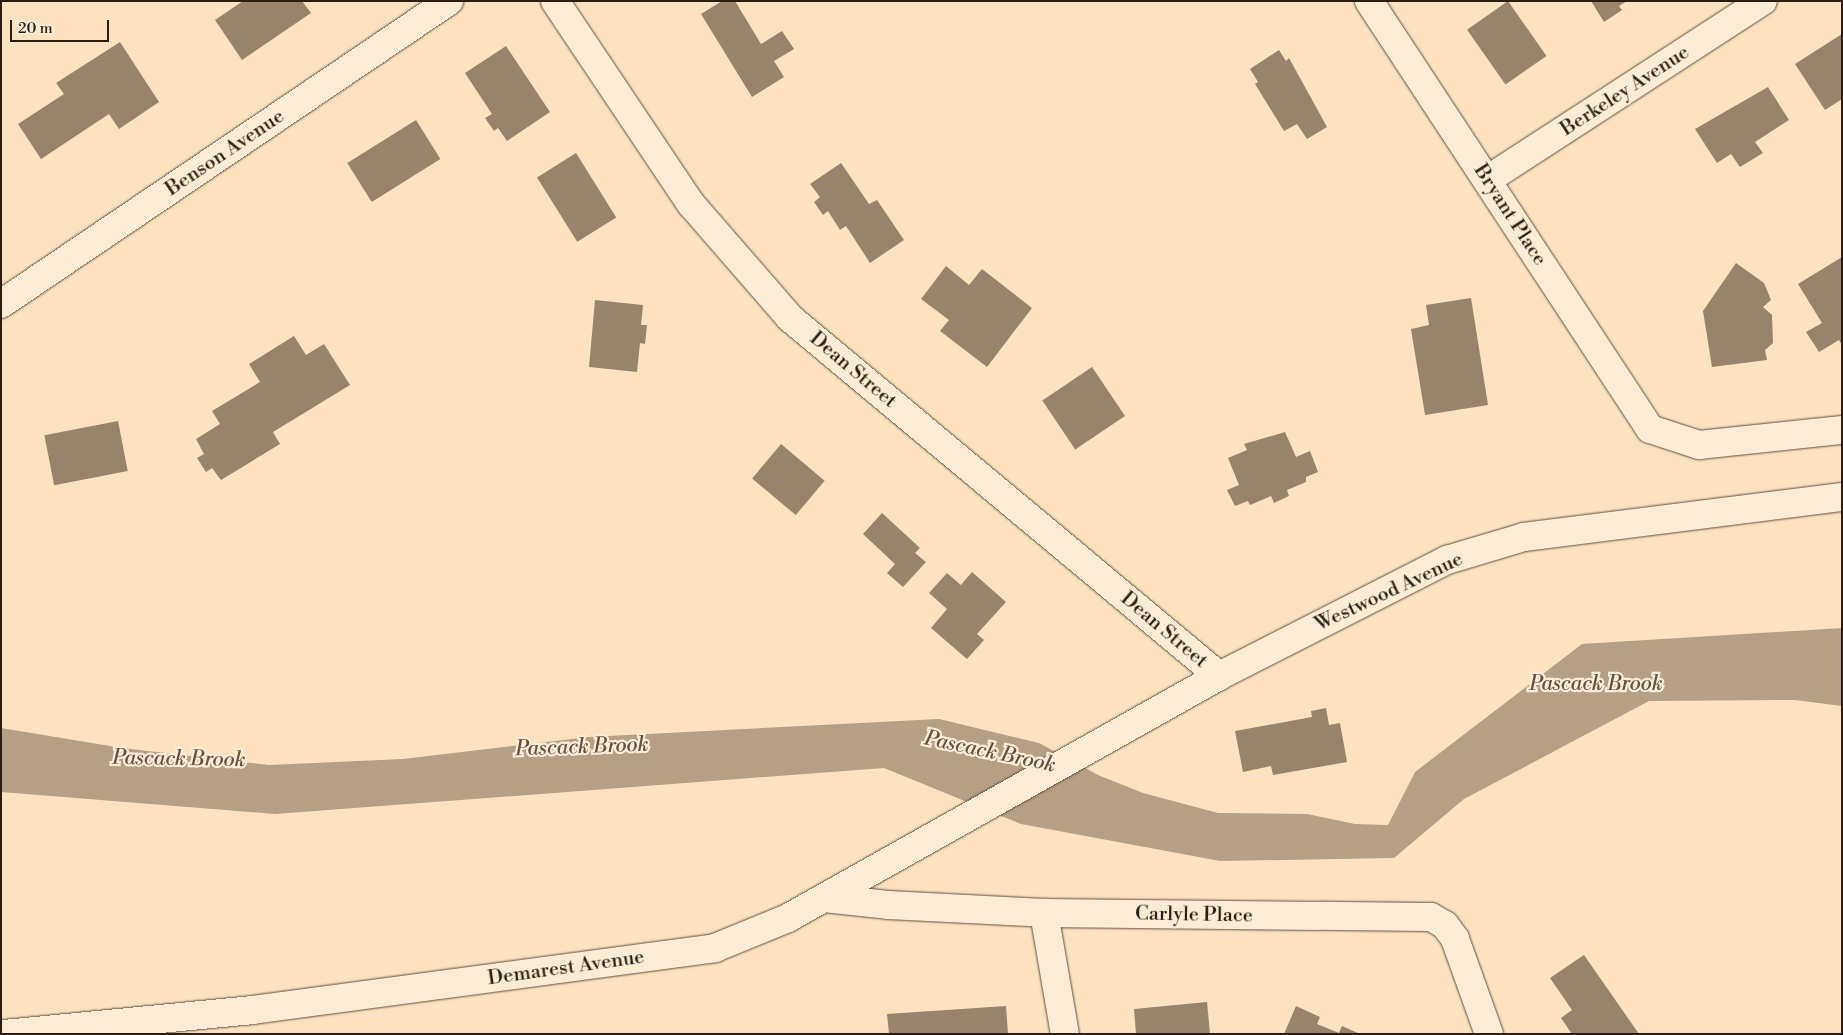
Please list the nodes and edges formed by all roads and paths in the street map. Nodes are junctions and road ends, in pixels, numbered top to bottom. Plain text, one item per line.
1 (448, 1) edge
2 (556, 1) edge
3 (1369, 1) edge
4 (1763, 1) edge
5 (1487, 180) junction
6 (1, 304) edge
7 (1842, 430) edge
8 (1842, 497) edge
9 (1218, 676) junction
10 (1082, 753) joint
11 (824, 898) junction
12 (1044, 913) junction
13 (192, 1024) edge
14 (4, 1034) edge
15 (1065, 1034) edge
16 (1489, 1034) edge

1 - 6 street, Benson Avenue
2 - 9 street, Dean Street
3 - 5 street, Bryant Place
4 - 5 street, Berkeley Avenue
5 - 7 street, Bryant Place
8 - 9 street, Westwood Avenue
9 - 10 street, Westwood Avenue
10 - 11 street, Demarest Avenue
11 - 12 street, Carlyle Place
11 - 13 street, Demarest Avenue
12 - 15 street
12 - 16 street, Carlyle Place
13 - 14 street, Demarest Avenue

